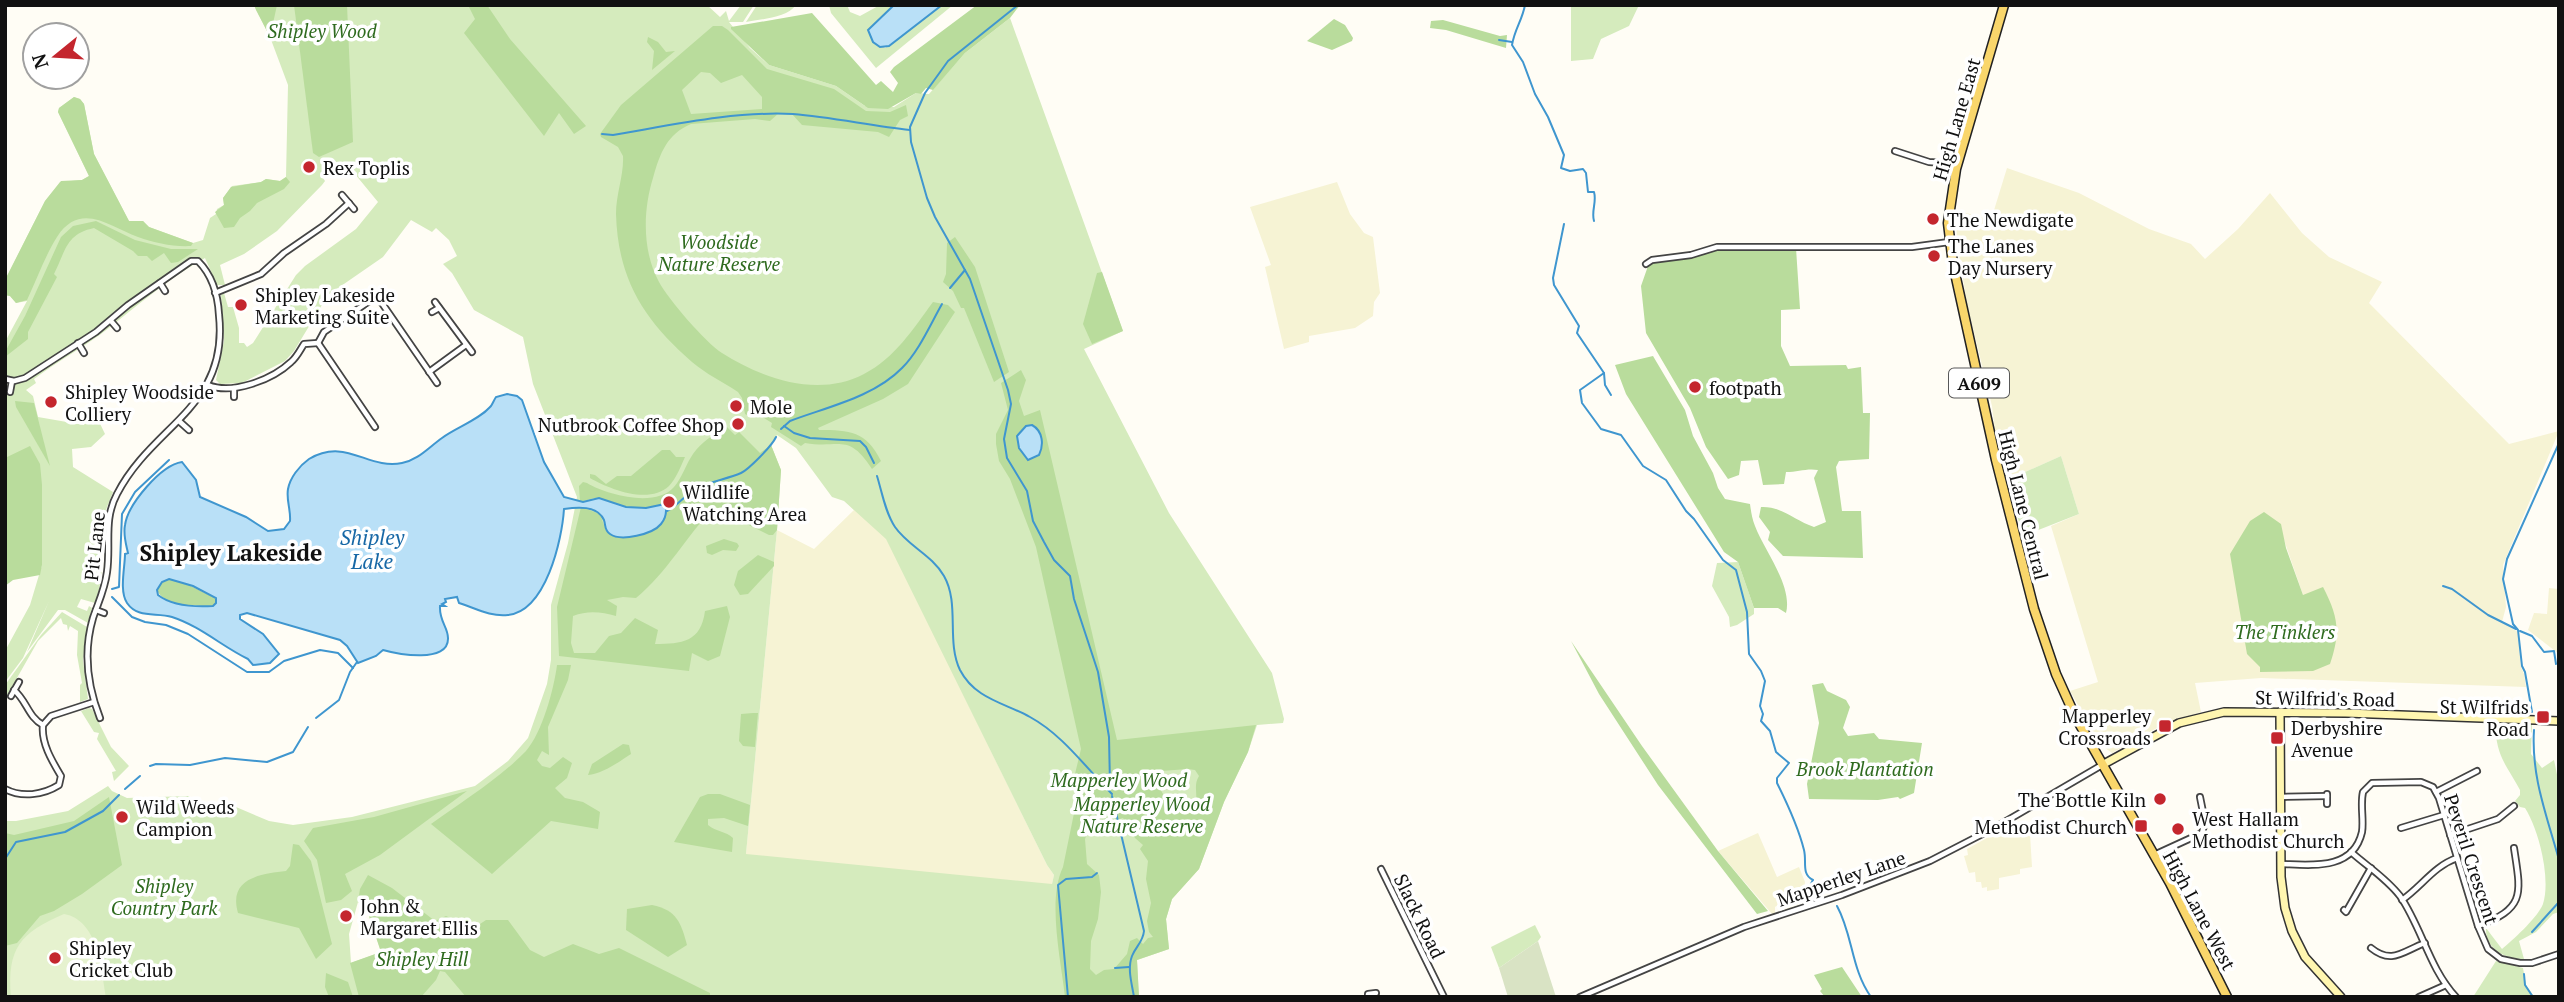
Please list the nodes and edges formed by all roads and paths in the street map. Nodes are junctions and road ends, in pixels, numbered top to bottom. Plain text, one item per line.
1 (2004, 5) edge
2 (1895, 151) dead end
3 (1958, 164) junction
4 (342, 195) dead end
5 (349, 203) junction
6 (354, 209) dead end
7 (1949, 242) junction
8 (1646, 264) dead end
9 (261, 274) junction
10 (265, 279) dead end
11 (160, 283) junction
12 (165, 291) dead end
13 (215, 293) junction
14 (432, 313) dead end
15 (111, 321) junction
16 (117, 328) dead end
17 (78, 343) junction
18 (318, 343) junction
19 (466, 345) junction
20 (471, 352) dead end
21 (84, 353) dead end
22 (429, 372) junction
23 (5, 379) edge
24 (12, 381) junction
25 (437, 383) dead end
26 (208, 385) junction
27 (234, 388) junction
28 (10, 392) dead end
29 (234, 397) dead end
30 (179, 421) junction
31 (375, 427) dead end
32 (190, 430) dead end
33 (96, 610) junction
34 (104, 613) dead end
35 (19, 682) dead end
36 (14, 690) junction
37 (11, 696) dead end
38 (94, 702) junction
39 (2280, 712) junction
40 (100, 718) dead end
41 (2559, 721) edge
42 (43, 724) junction
43 (2102, 765) junction
44 (2478, 771) dead end
45 (5, 789) edge
46 (2436, 792) junction
47 (2200, 797) dead end
48 (2280, 797) junction
49 (2327, 804) dead end
50 (2514, 806) dead end
51 (2444, 815) junction
52 (2401, 828) dead end
53 (2450, 835) junction
54 (2514, 848) dead end
55 (2351, 852) junction
56 (2154, 855) junction
57 (2457, 858) junction
58 (2281, 864) junction
59 (2371, 868) junction
60 (1381, 869) dead end
61 (2402, 900) junction
62 (2344, 910) dead end
63 (2478, 926) junction
64 (2425, 943) junction
65 (2371, 948) dead end
66 (2559, 954) edge
67 (2446, 985) junction
68 (1376, 993) dead end
69 (1368, 997) edge
70 (1444, 997) edge
71 (1580, 997) edge
72 (2227, 997) edge
73 (2341, 997) edge
74 (2419, 997) edge
75 (2456, 997) edge

1 - 3 main road, High Lane East / A609
2 - 3 street
3 - 7 main road, High Lane East / A609
4 - 5 street
5 - 6 street
5 - 9 street
7 - 8 street
7 - 43 main road, High Lane Central / A609
9 - 10 street
9 - 13 street
11 - 12 street
11 - 13 street, Pit Lane
11 - 15 street, Pit Lane
13 - 26 street, Pit Lane
14 - 19 street
15 - 16 street
15 - 17 street, Pit Lane
17 - 21 street
17 - 24 street, Pit Lane
18 - 22 street
18 - 27 street
18 - 31 street
19 - 20 street
19 - 22 street
22 - 25 street
23 - 24 street
24 - 28 street
26 - 27 street
26 - 30 street, Pit Lane
27 - 29 street
30 - 32 street
30 - 33 street, Pit Lane
33 - 34 street
33 - 38 street, Pit Lane
35 - 36 street
36 - 37 street
36 - 42 street
38 - 40 street, Pit Lane
38 - 42 street
39 - 41 street, St Wilfrid's Road
39 - 43 street, St Wilfrid's Road
39 - 48 street
42 - 45 street
43 - 56 main road, High Lane West / A609
43 - 71 street, Mapperley Lane
44 - 46 street
46 - 51 street, Peveril Crescent
46 - 55 street, Peveril Crescent
47 - 56 street
48 - 49 street
48 - 58 street
50 - 53 street
51 - 52 street
51 - 53 street, Peveril Crescent
53 - 57 street, Peveril Crescent
54 - 63 street
55 - 58 street
55 - 59 street
56 - 72 main road, High Lane West / A609
57 - 61 street
57 - 63 street, Peveril Crescent
58 - 73 street
59 - 61 street
59 - 62 street
60 - 70 street, Slack Road
61 - 64 street
63 - 66 street, Peveril Crescent
64 - 65 street
64 - 67 street
67 - 74 street
67 - 75 street
68 - 69 street

